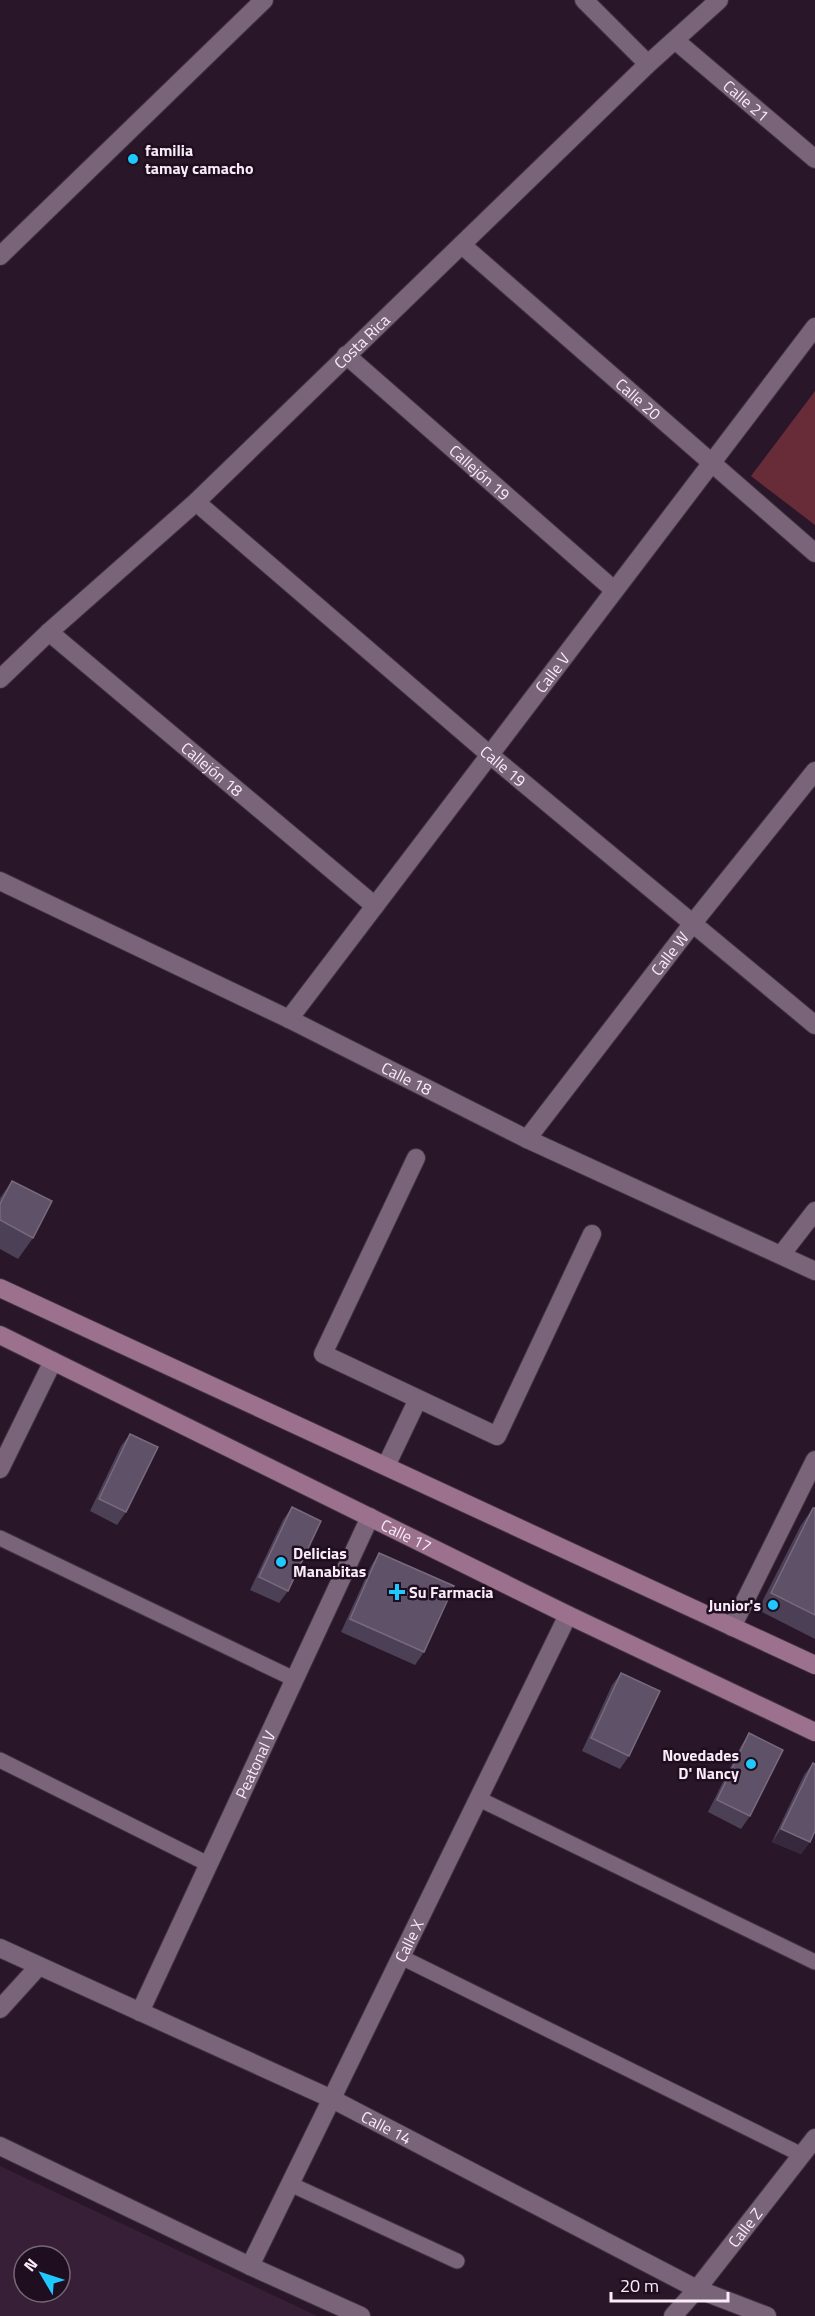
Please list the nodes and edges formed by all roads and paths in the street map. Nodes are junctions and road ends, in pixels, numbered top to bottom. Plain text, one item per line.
1 (264, 0) edge
2 (584, 0) edge
3 (719, 0) edge
4 (676, 41) junction
5 (648, 64) junction
6 (815, 159) edge
7 (462, 245) junction
8 (0, 256) edge
9 (815, 327) edge
10 (346, 355) junction
11 (712, 462) junction
12 (196, 502) junction
13 (815, 553) edge
14 (614, 591) junction
15 (49, 632) junction
16 (0, 679) edge
17 (490, 755) junction
18 (815, 771) edge
19 (0, 881) edge
20 (375, 906) junction
21 (693, 923) junction
22 (289, 1019) junction
23 (815, 1025) edge
24 (527, 1139) junction
25 (416, 1158) dead end
26 (815, 1211) edge
27 (592, 1234) dead end
28 (781, 1255) junction
29 (815, 1271) edge
30 (0, 1288) edge
31 (0, 1335) edge
32 (53, 1361) junction
33 (418, 1399) junction
34 (815, 1460) edge
35 (386, 1466) junction
36 (0, 1469) edge
37 (370, 1517) junction
38 (0, 1538) edge
39 (568, 1615) junction
40 (732, 1627) junction
41 (815, 1665) edge
42 (294, 1678) junction
43 (815, 1732) edge
44 (0, 1760) edge
45 (478, 1799) junction
46 (208, 1864) junction
47 (0, 1948) edge
48 (401, 1957) junction
49 (815, 1962) edge
50 (39, 1966) junction
51 (0, 2009) edge
52 (140, 2012) junction
53 (332, 2099) junction
54 (815, 2138) edge
55 (0, 2146) edge
56 (809, 2158) edge
57 (290, 2184) junction
58 (457, 2261) dead end
59 (250, 2266) junction
60 (697, 2289) junction
61 (361, 2316) edge
62 (673, 2316) edge
63 (767, 2316) edge

1 - 8 street
2 - 5 street
3 - 4 street, Costa Rica
4 - 5 street, Costa Rica
4 - 6 street, Calle 21
5 - 7 street, Costa Rica
7 - 10 street, Costa Rica
7 - 11 street, Calle 20
9 - 11 street, Calle V
10 - 12 street, Costa Rica
10 - 14 street, Callejón 19
11 - 13 street, Calle 20
11 - 14 street, Calle V
12 - 15 street, Costa Rica
12 - 17 street, Calle 19
14 - 17 street, Calle V
15 - 16 street, Costa Rica
15 - 20 street, Callejón 18
17 - 20 street, Calle V
17 - 21 street, Calle 19
18 - 21 street, Calle W
19 - 22 street, Calle 18
20 - 22 street, Calle V
21 - 23 street, Calle 19
21 - 24 street, Calle W
22 - 24 street, Calle 18
24 - 28 street, Calle 18
25 - 33 street
26 - 28 street
27 - 33 street
28 - 29 street, Calle 18
30 - 35 street
31 - 32 street, Calle 17
32 - 36 street
32 - 37 street, Calle 17
33 - 35 street
34 - 40 street
35 - 40 street
37 - 39 street, Calle 17
37 - 42 street, Peatonal V
38 - 42 lane
39 - 43 street, Calle 17
39 - 45 street, Calle X
40 - 41 street
42 - 46 street, Peatonal V
44 - 46 lane
45 - 48 street, Calle X
45 - 49 lane
46 - 52 street, Peatonal V
47 - 50 street, Calle 14
48 - 53 street, Calle X
48 - 56 lane
50 - 51 street
50 - 52 street, Calle 14
52 - 53 street, Calle 14
53 - 57 street, Calle X
53 - 60 street, Calle 14
54 - 56 street, Calle Z
55 - 59 street
56 - 60 street, Calle Z
57 - 58 lane
57 - 59 street, Calle X
59 - 61 street
60 - 62 street, Calle Z
60 - 63 street, Calle 14

